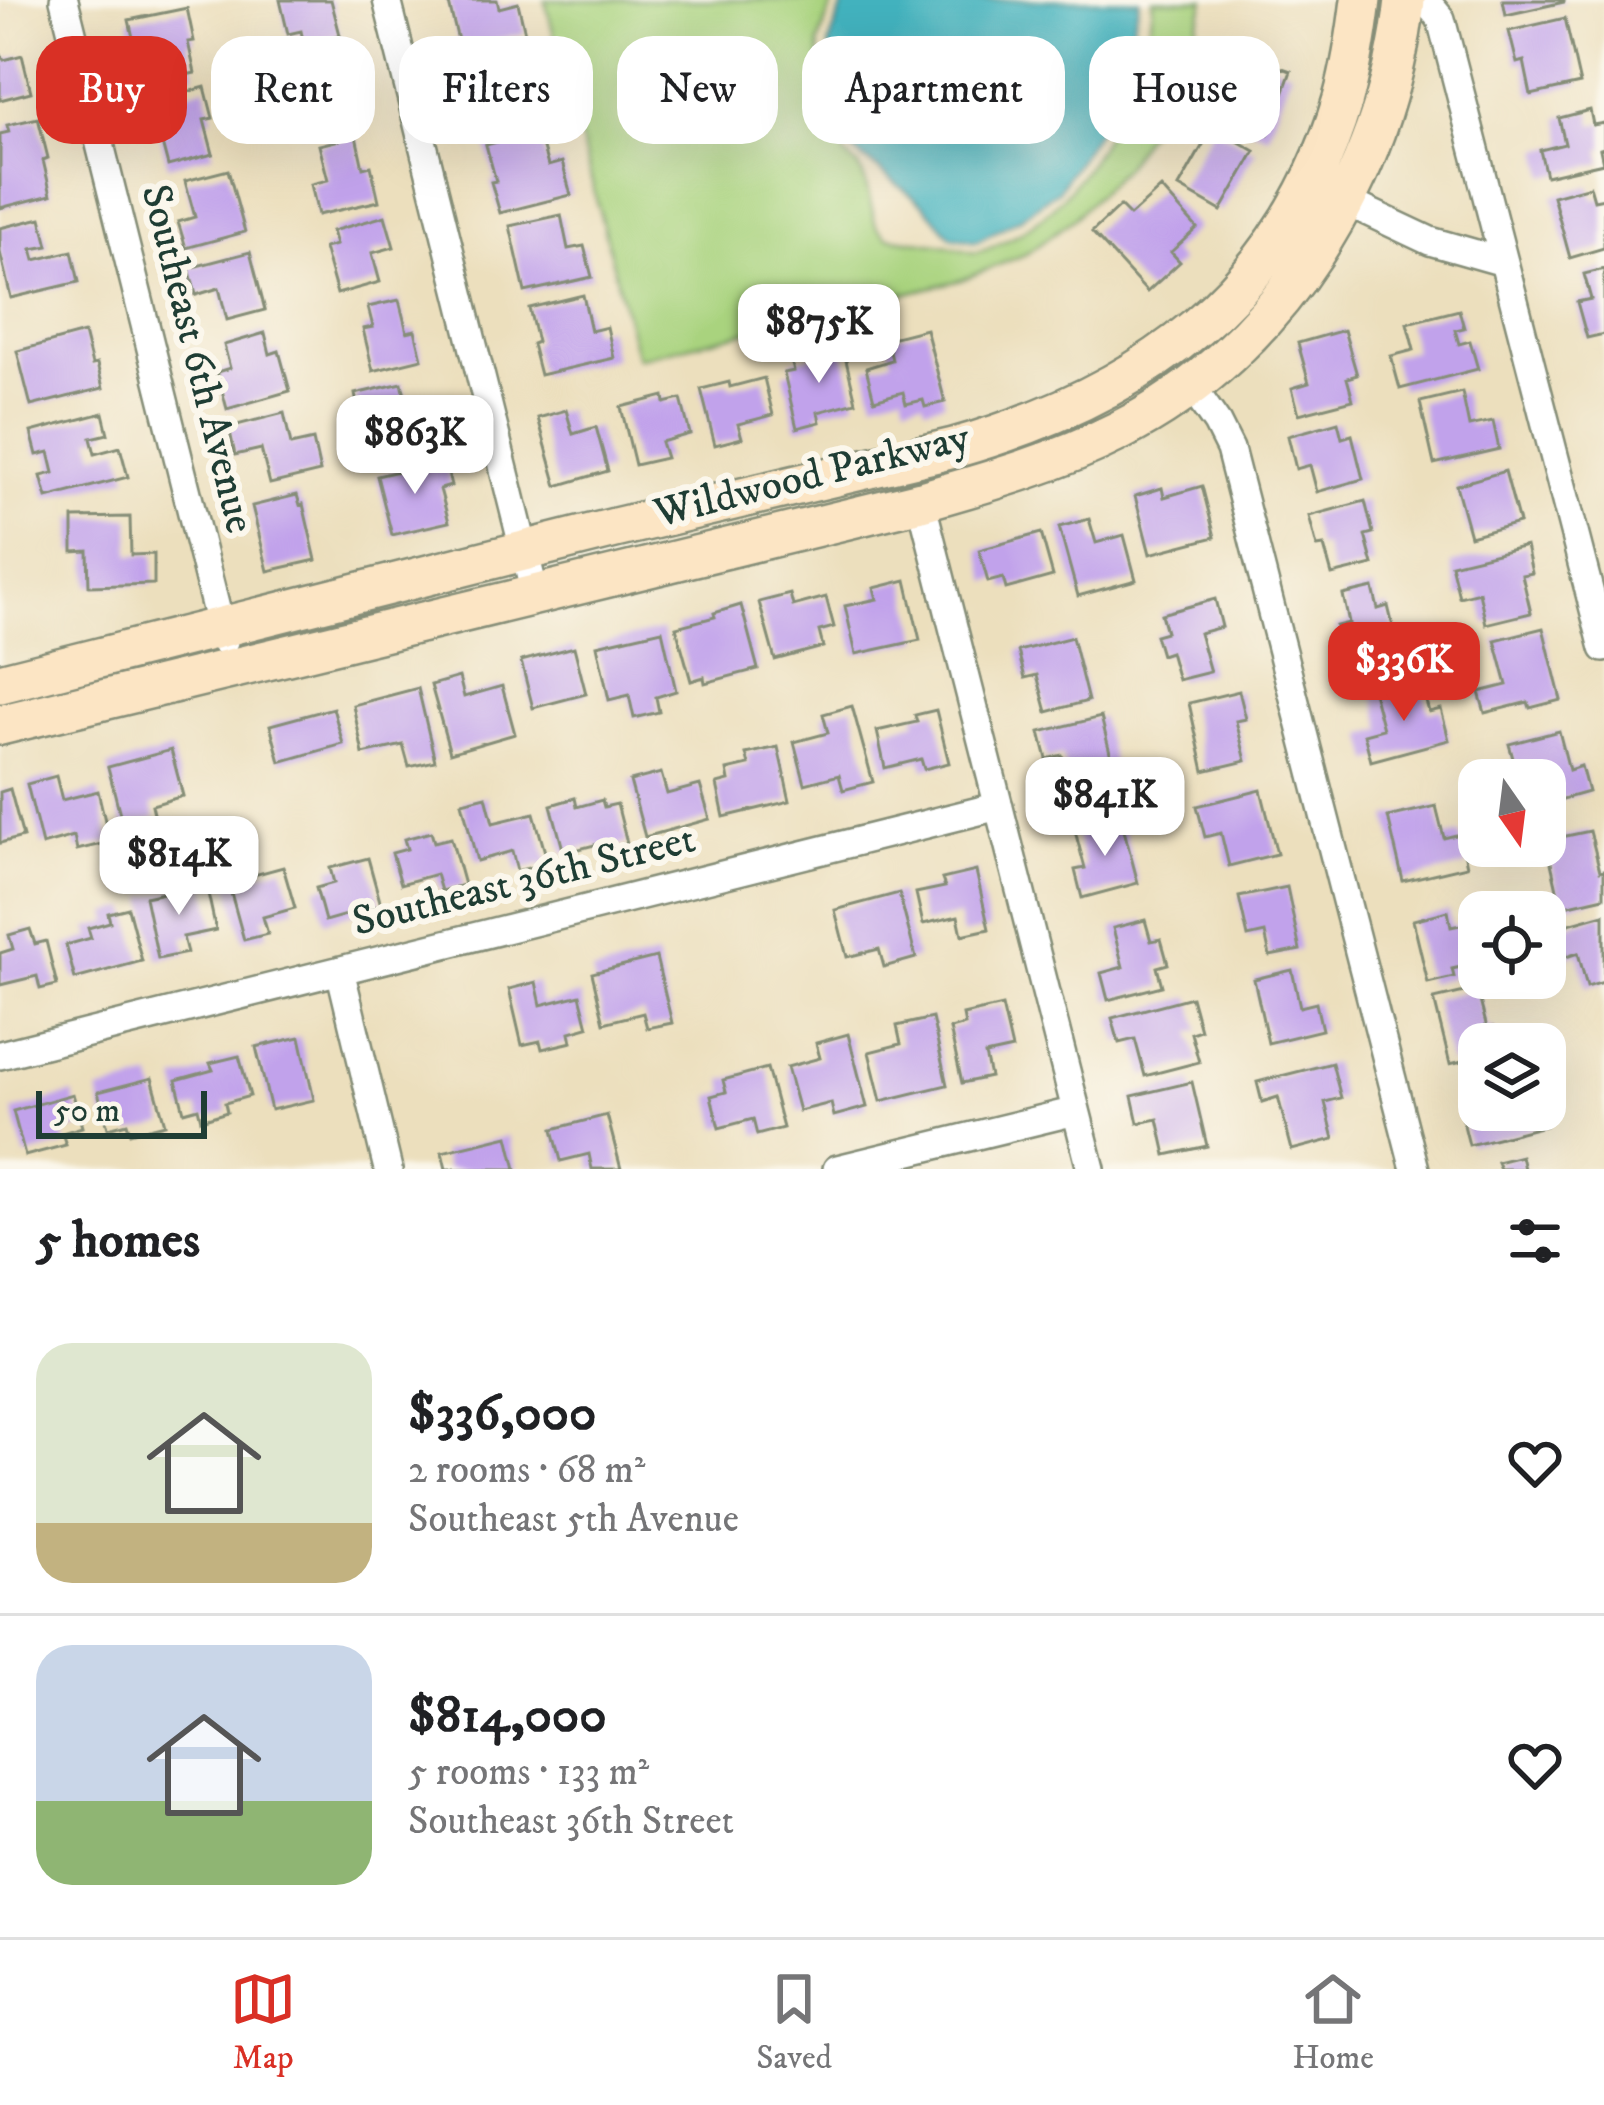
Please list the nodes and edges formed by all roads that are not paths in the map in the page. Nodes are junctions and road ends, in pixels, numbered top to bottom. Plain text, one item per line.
1 (64, 0) edge
2 (387, 0) edge
3 (1361, 0) edge
4 (1405, 0) edge
5 (1425, 0) edge
6 (1345, 200) junction
7 (1504, 262) junction
8 (1190, 386) junction
9 (921, 502) junction
10 (524, 551) junction
11 (535, 594) junction
12 (221, 628) junction
13 (1604, 647) edge
14 (230, 668) junction
15 (0, 683) edge
16 (0, 725) edge
17 (999, 806) junction
18 (340, 970) junction
19 (0, 1055) edge
20 (1076, 1112) junction
21 (388, 1169) edge
22 (837, 1169) edge
23 (1091, 1169) edge
24 (1414, 1169) edge

1 - 12 street, Southeast 6th Avenue
2 - 10 street
3 - 10 street, Wildwood Parkway
4 - 6 street, Wildwood Parkway
5 - 7 street
6 - 7 street
6 - 8 street, Wildwood Parkway
7 - 13 street
8 - 9 street, Wildwood Parkway
8 - 24 street
9 - 11 street, Wildwood Parkway
9 - 17 street
10 - 11 street
10 - 12 street, Wildwood Parkway
11 - 14 street, Wildwood Parkway
12 - 14 street, Southeast 6th Avenue
12 - 15 street, Wildwood Parkway
14 - 16 street, Wildwood Parkway
17 - 18 street, Southeast 36th Street
17 - 20 street
18 - 19 street, Southeast 36th Street
18 - 21 street
20 - 22 street
20 - 23 street

